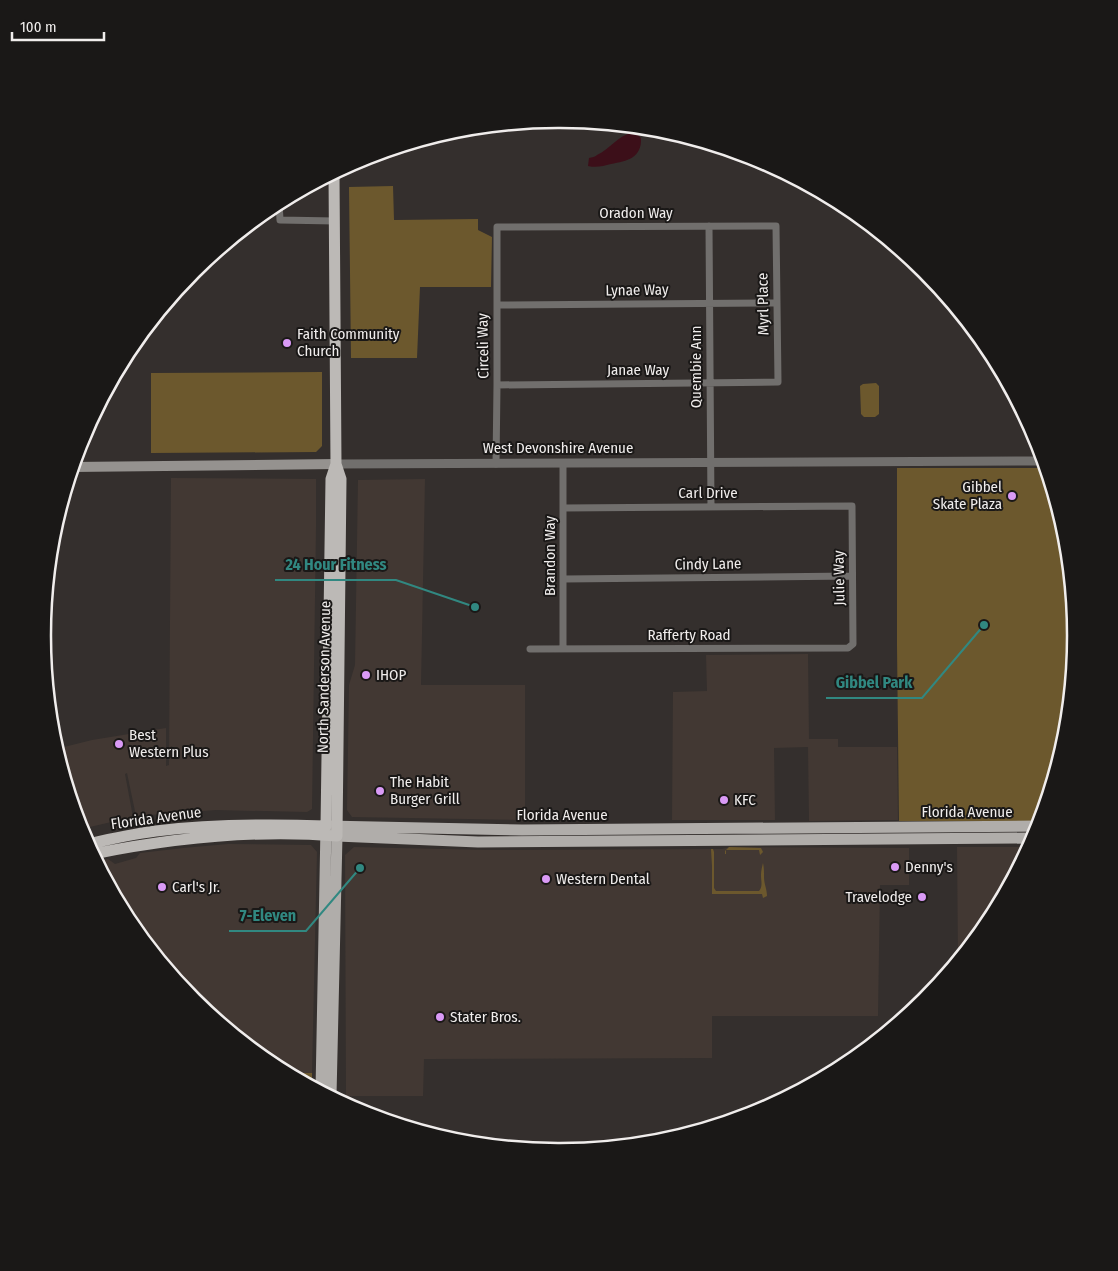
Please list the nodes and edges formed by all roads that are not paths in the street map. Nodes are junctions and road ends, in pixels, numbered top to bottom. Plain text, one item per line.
1 (334, 180) edge
2 (280, 211) edge
3 (335, 221) junction
4 (710, 226) junction
5 (776, 226) joint
6 (497, 227) joint
7 (710, 303) junction
8 (777, 303) junction
9 (497, 305) junction
10 (778, 382) joint
11 (710, 383) junction
12 (498, 385) junction
13 (1036, 461) edge
14 (711, 462) junction
15 (563, 463) junction
16 (336, 464) junction
17 (496, 464) junction
18 (80, 467) edge
19 (852, 506) joint
20 (711, 507) junction
21 (564, 508) junction
22 (852, 576) junction
23 (564, 579) junction
24 (848, 648) joint
25 (563, 649) junction
26 (530, 650) dead end
27 (327, 698) junction
28 (338, 726) junction
29 (338, 741) junction
30 (1030, 826) edge
31 (830, 828) junction
32 (889, 828) junction
33 (331, 831) junction
34 (133, 835) junction
35 (1024, 838) edge
36 (780, 839) junction
37 (851, 839) junction
38 (96, 842) edge
39 (98, 847) edge
40 (100, 852) edge
41 (324, 925) junction
42 (333, 980) junction
43 (323, 988) junction
44 (332, 1052) junction
45 (327, 1087) edge
46 (328, 1088) edge

1 - 3 highway, North Sanderson Avenue
2 - 3 street
3 - 16 highway, North Sanderson Avenue
4 - 5 street, Oradon Way
4 - 6 street, Oradon Way
4 - 7 street, Quembie Ann
5 - 8 street, Myrl Place
6 - 9 street, Circeli Way
7 - 8 street, Lynae Way
7 - 9 street, Lynae Way
7 - 11 street, Quembie Ann
8 - 10 street, Myrl Place
9 - 12 street, Circeli Way
10 - 11 street, Janae Way
11 - 12 street, Janae Way
11 - 14 street, Quembie Ann
12 - 17 street, Circeli Way
13 - 14 street, West Devonshire Avenue
14 - 15 street, West Devonshire Avenue
14 - 20 street, Quembie Ann
15 - 17 street, West Devonshire Avenue
15 - 21 street, Brandon Way
16 - 17 street, West Devonshire Avenue
16 - 18 main road, West Devonshire Avenue
16 - 27 highway, North Sanderson Avenue
16 - 28 highway, North Sanderson Avenue
19 - 20 street, Carl Drive
19 - 22 street, Julie Way
20 - 21 street, Carl Drive
21 - 23 street, Brandon Way
22 - 23 street, Cindy Lane
22 - 24 street, Julie Way
23 - 25 street, Brandon Way
24 - 25 street, Rafferty Road
25 - 26 street, Rafferty Road
27 - 28 highway
27 - 29 highway
27 - 33 highway, North Sanderson Avenue
28 - 29 highway, North Sanderson Avenue
29 - 33 highway, North Sanderson Avenue
30 - 32 main road, Florida Avenue
31 - 32 main road, Florida Avenue
31 - 33 main road, Florida Avenue
31 - 36 main road
32 - 37 main road
33 - 34 highway, Florida Avenue
33 - 36 main road, Florida Avenue
33 - 40 highway, Florida Avenue
33 - 41 main road
33 - 42 main road
34 - 38 highway, Florida Avenue
34 - 39 highway
35 - 37 main road, Florida Avenue
36 - 37 main road, Florida Avenue
41 - 42 main road
41 - 43 main road
42 - 44 main road
43 - 44 main road
43 - 45 main road
44 - 46 main road

